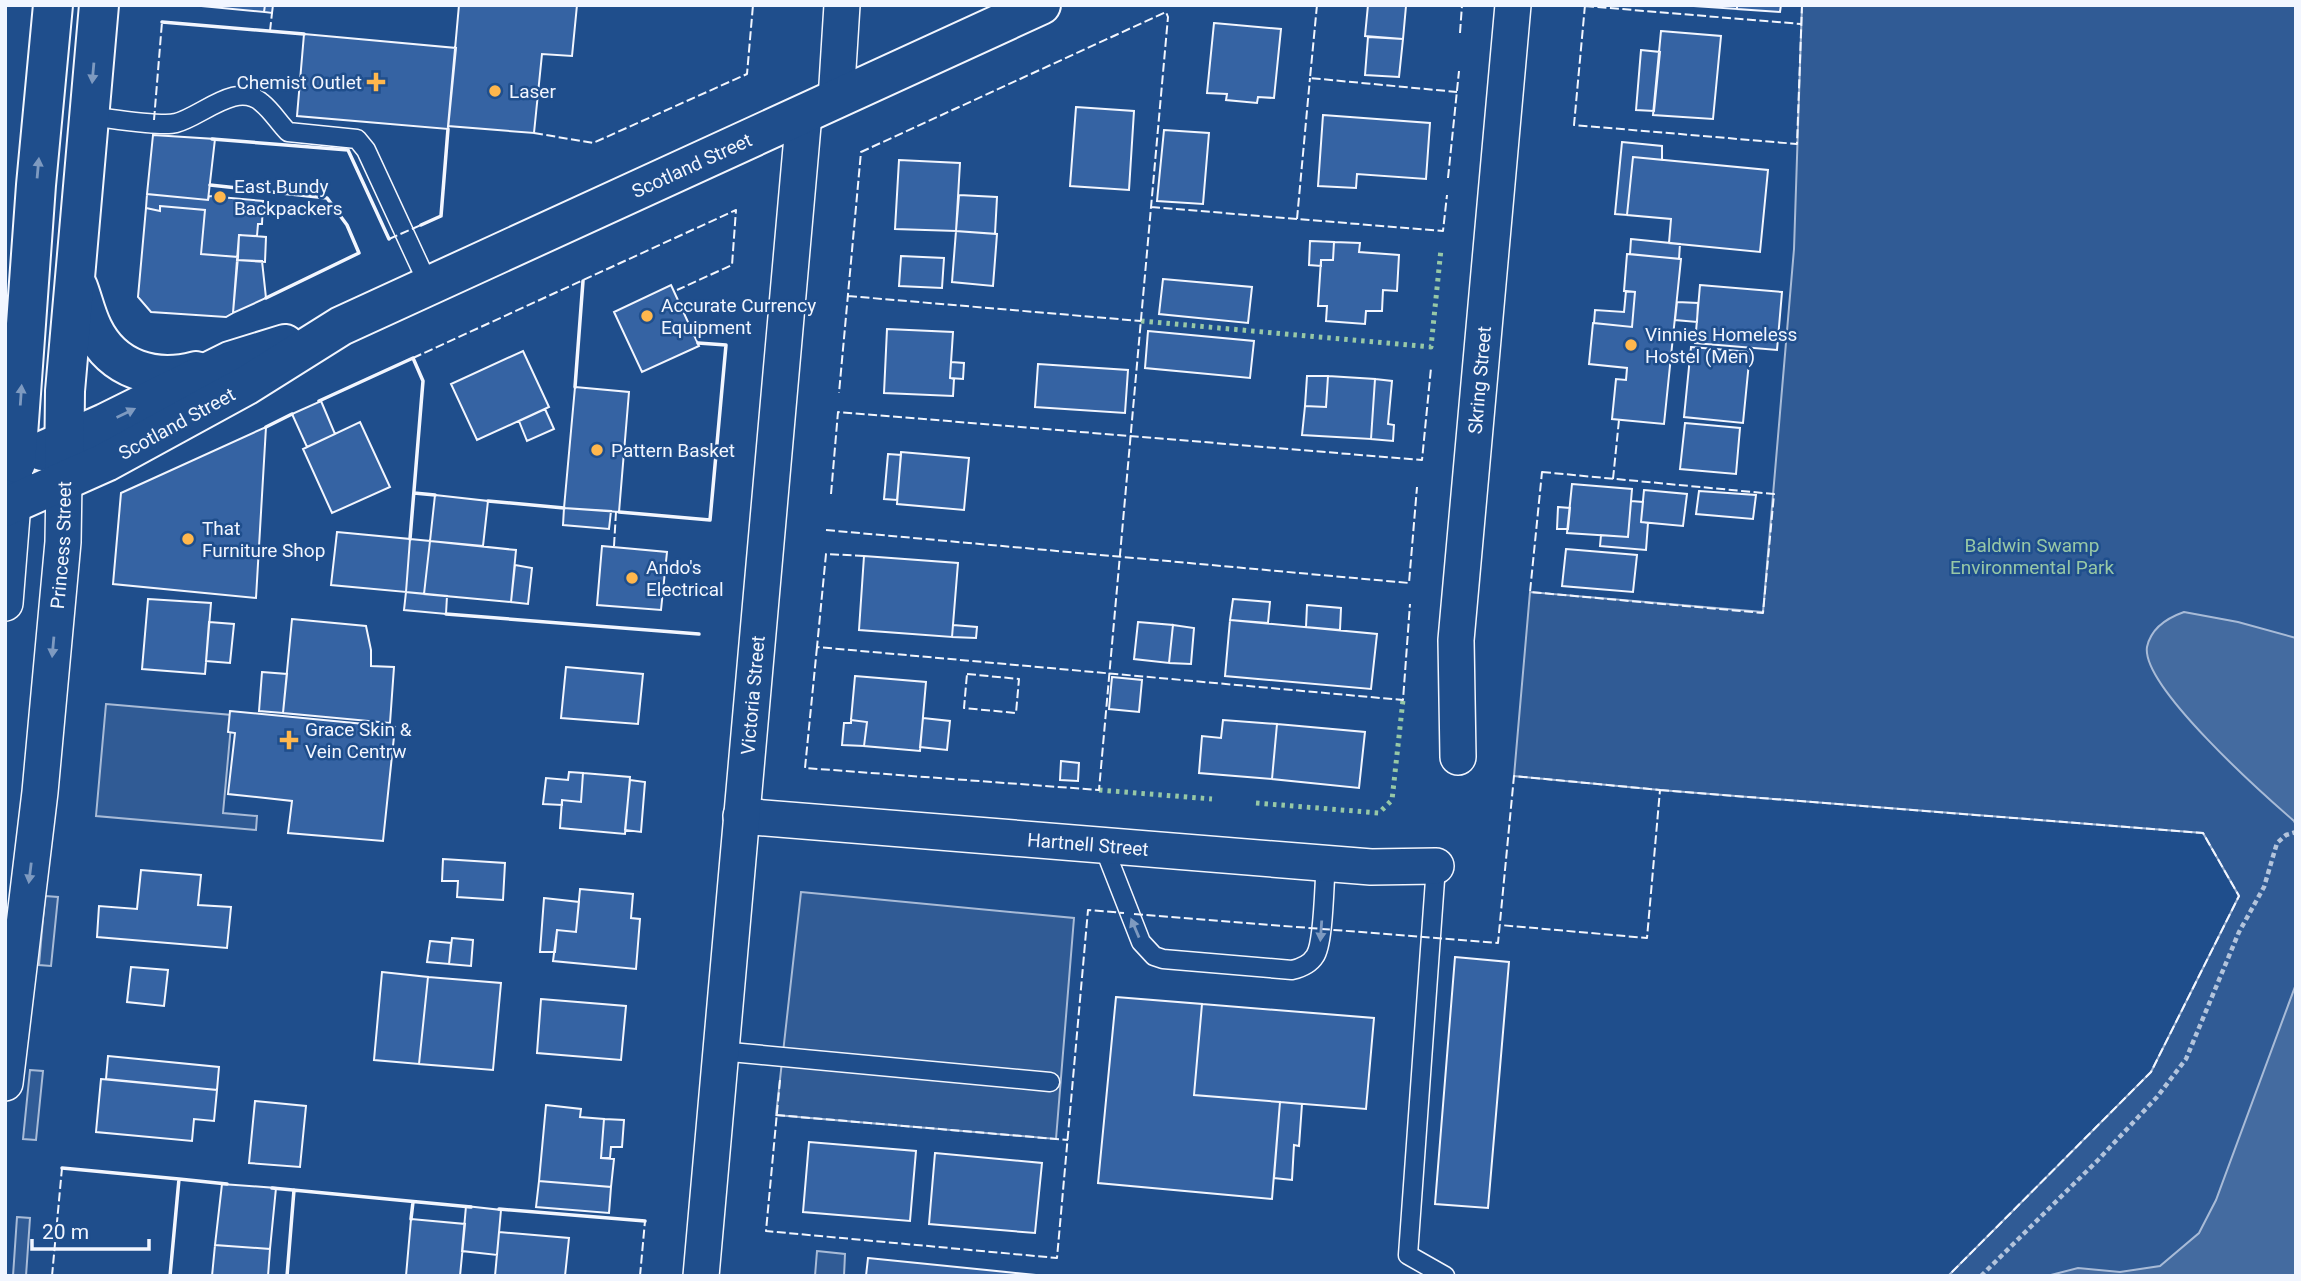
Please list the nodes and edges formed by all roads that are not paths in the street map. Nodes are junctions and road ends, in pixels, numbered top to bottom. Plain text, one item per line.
1 (53, 5) edge
2 (99, 5) edge
3 (842, 5) edge
4 (1041, 5) edge
5 (1513, 5) edge
6 (820, 107) junction
7 (89, 116) junction
8 (74, 275) junction
9 (29, 284) junction
10 (429, 286) junction
11 (341, 326) junction
12 (5, 357) edge
13 (230, 361) junction
14 (64, 442) junction
15 (10, 465) edge
16 (64, 481) junction
17 (9, 505) edge
18 (5, 603) edge
19 (1458, 757) dead end
20 (741, 816) junction
21 (1103, 845) junction
22 (1326, 863) junction
23 (1436, 866) joint
24 (720, 1051) junction
25 (1050, 1082) dead end
26 (5, 1083) edge
27 (701, 1276) edge
28 (1446, 1276) edge

9 -> 1 street
2 -> 7 street, Princess Street
3 - 6 street, Victoria Street
4 - 6 street, Scotland Street
5 - 19 street, Skring Street
6 - 10 street, Scotland Street
6 - 20 street, Victoria Street
7 - 8 street, Princess Street
7 - 10 lane
8 - 13 street
8 - 14 street, Princess Street
9 - 12 street
15 -> 9 street
10 - 11 street, Scotland Street
11 - 13 street, Scotland Street
11 - 16 street, Scotland Street
14 -> 13 street, Scotland Street
14 - 15 street, Scotland Street
14 - 16 street, Princess Street
15 - 17 street
16 - 17 street, Scotland Street
16 -> 26 street, Princess Street
17 - 18 street
20 - 21 street, Hartnell Street
20 - 24 street, Victoria Street
21 - 22 street, Hartnell Street
22 -> 21 lane
22 - 23 street, Hartnell Street
23 - 28 lane
24 - 25 lane
24 - 27 street, Victoria Street

